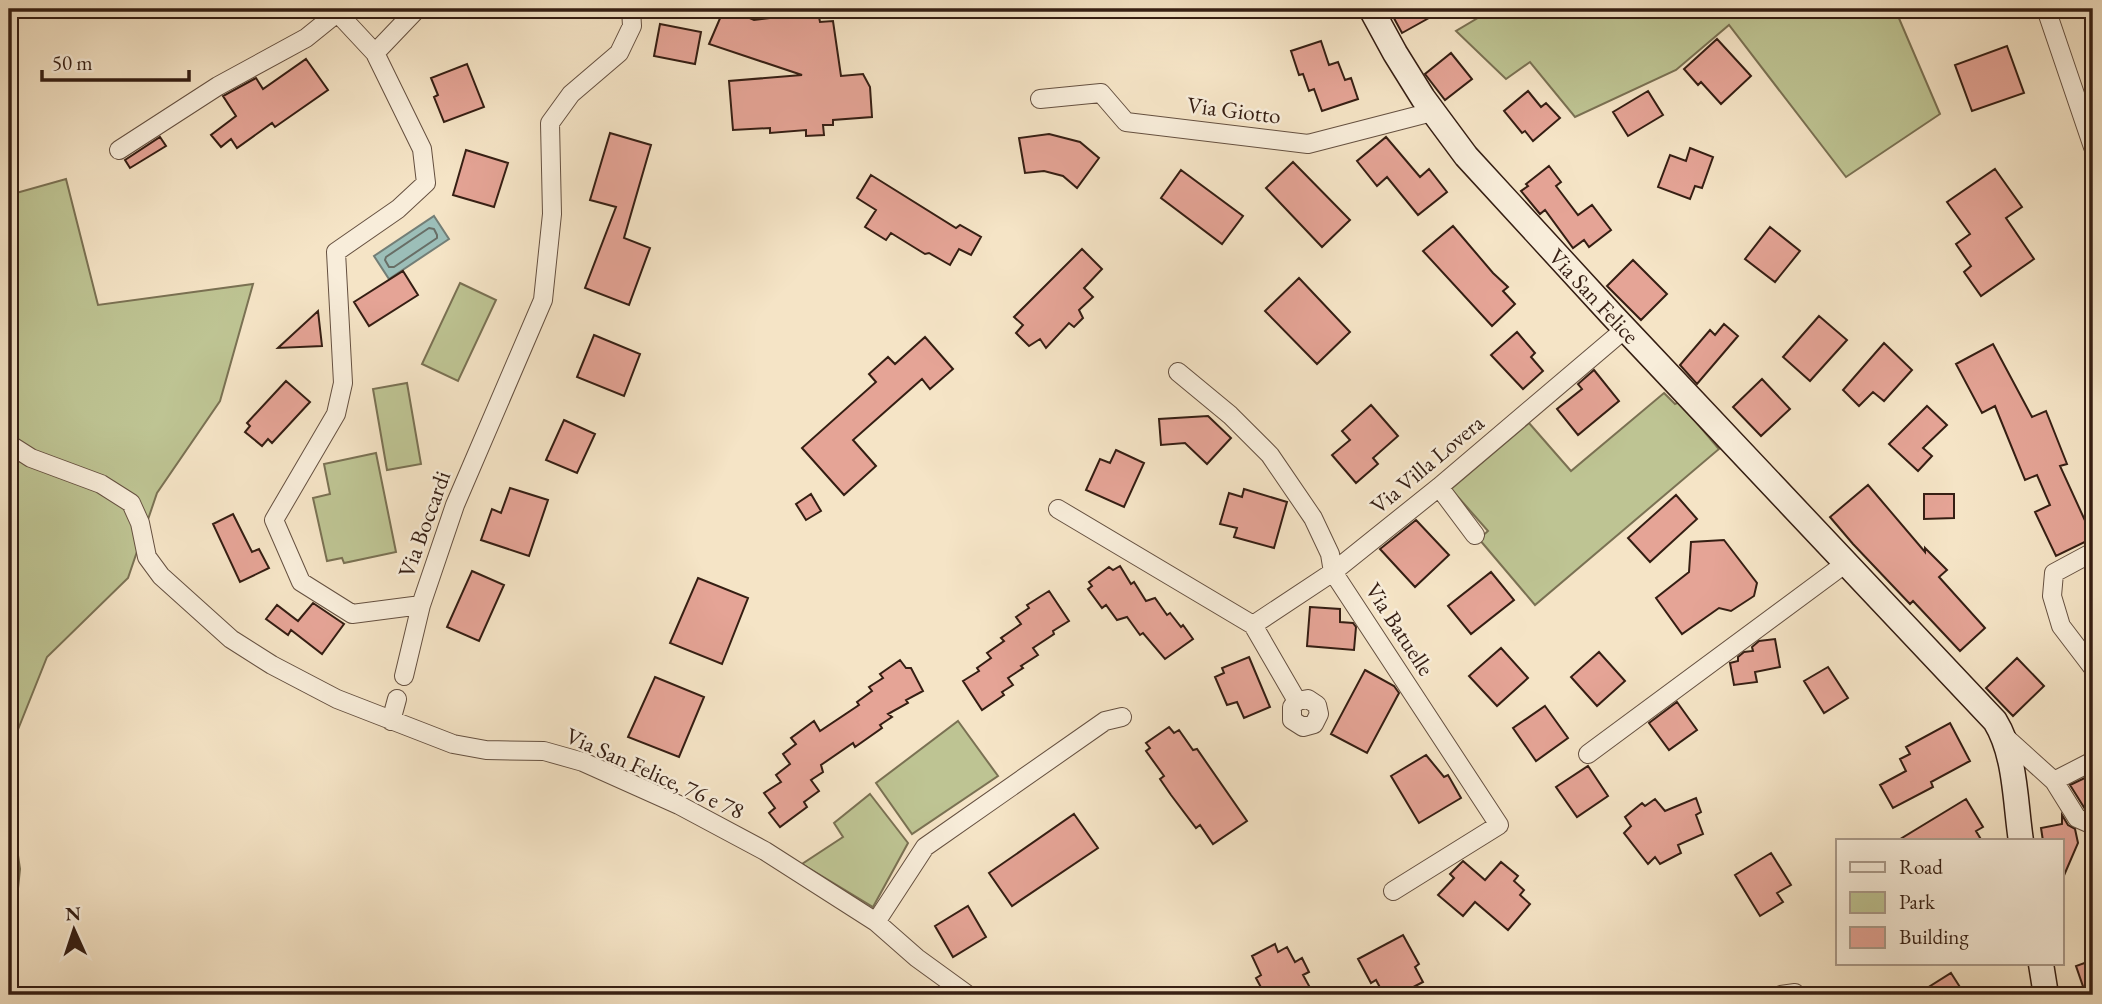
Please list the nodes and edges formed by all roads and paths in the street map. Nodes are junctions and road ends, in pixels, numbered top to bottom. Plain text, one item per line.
1 (417, 9) edge
2 (631, 9) edge
3 (1371, 9) edge
4 (2046, 9) edge
5 (336, 11) edge
6 (375, 53) junction
7 (1040, 99) dead end
8 (1432, 112) junction
9 (2093, 147) edge
10 (119, 149) dead end
11 (1625, 329) junction
12 (1178, 372) dead end
13 (9, 444) edge
14 (1439, 487) junction
15 (1058, 509) dead end
16 (1475, 535) dead end
17 (2093, 552) edge
18 (1846, 563) junction
19 (1333, 572) junction
20 (421, 604) junction
21 (1252, 625) junction
22 (2093, 668) edge
23 (404, 676) dead end
24 (397, 699) dead end
25 (1297, 701) dead end
26 (1122, 717) dead end
27 (391, 721) junction
28 (2003, 735) junction
29 (1588, 754) dead end
30 (2093, 761) edge
31 (2054, 781) junction
32 (2093, 825) edge
33 (2021, 839) edge
34 (1393, 891) dead end
35 (876, 922) junction
36 (2041, 965) edge
37 (968, 995) edge
38 (2046, 995) edge

1 - 6 street
2 - 20 street, Via Boccardi
3 - 8 street, Via San Felice
4 - 9 street
5 - 6 street, Via Boccardi
5 - 10 street, Via Boccardi
6 - 20 street, Via Boccardi
7 - 8 street, Via Giotto
8 - 11 street, Via San Felice
11 - 14 street, Via Villa Lovera
11 - 18 street, Via San Felice
12 - 19 street, Via Batuelle
13 - 27 street, Via San Felice, 76 e 78
14 - 16 street
14 - 19 street, Via Villa Lovera
15 - 21 street
17 - 22 street
18 - 28 street, Via San Felice
18 - 29 street
19 - 21 street, Via Villa Lovera
19 - 34 street, Via Batuelle
20 - 23 street
21 - 25 street
24 - 27 street
26 - 35 street
27 - 35 street, Via San Felice, 76 e 78
28 - 31 street
28 - 33 street, Via San Felice
30 - 31 street
31 - 32 street
35 - 37 street, Via San Felice, 76 e 78
36 - 38 street

